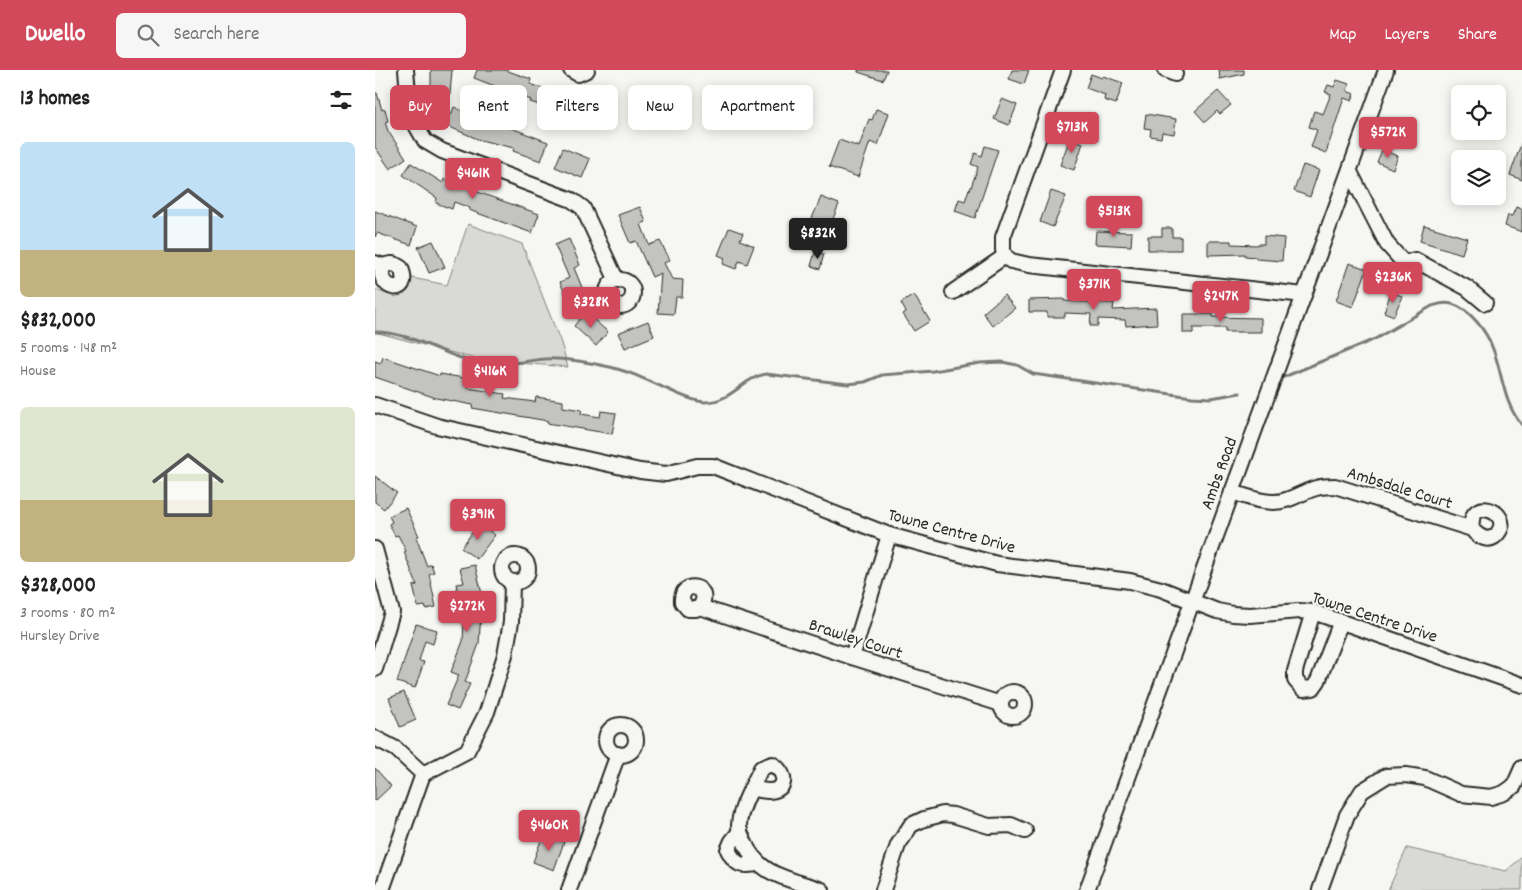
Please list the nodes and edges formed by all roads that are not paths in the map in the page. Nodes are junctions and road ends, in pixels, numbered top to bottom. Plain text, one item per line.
1 (406, 70) edge
2 (571, 70) edge
3 (587, 70) edge
4 (1063, 70) edge
5 (1386, 70) edge
6 (1350, 172) junction
7 (1005, 256) junction
8 (617, 281) dead end
9 (953, 292) dead end
10 (1304, 295) junction
11 (1485, 303) dead end
12 (375, 406) edge
13 (1232, 492) junction
14 (1472, 529) dead end
15 (889, 535) junction
16 (375, 549) edge
17 (512, 582) dead end
18 (1192, 601) junction
19 (700, 607) dead end
20 (1313, 612) junction
21 (1341, 622) junction
22 (852, 658) junction
23 (375, 669) edge
24 (1522, 685) edge
25 (1001, 704) dead end
26 (375, 738) edge
27 (618, 754) dead end
28 (1522, 768) edge
29 (423, 774) junction
30 (752, 789) dead end
31 (1025, 831) dead end
32 (382, 890) edge
33 (569, 890) edge
34 (823, 890) edge
35 (883, 890) edge
36 (1087, 890) edge
37 (1320, 890) edge

1 - 8 street
2 - 3 street
4 - 7 street
5 - 6 street, Ambs Road
6 - 10 street, Ambs Road
6 - 11 street
7 - 9 street
7 - 10 street
10 - 13 street, Ambs Road
12 - 15 street, Towne Centre Drive
13 - 14 street, Ambsdale Court
13 - 18 street, Ambs Road
15 - 18 street, Towne Centre Drive
15 - 22 street
16 - 23 street
17 - 29 street
18 - 20 street, Towne Centre Drive
18 - 36 street, Ambs Road
19 - 22 street, Brawley Court
20 - 21 street, Towne Centre Drive
20 - 21 street
21 - 24 street, Towne Centre Drive
22 - 25 street, Brawley Court
26 - 29 street
27 - 33 street
28 - 37 street
29 - 32 street
30 - 34 street
31 - 35 street

